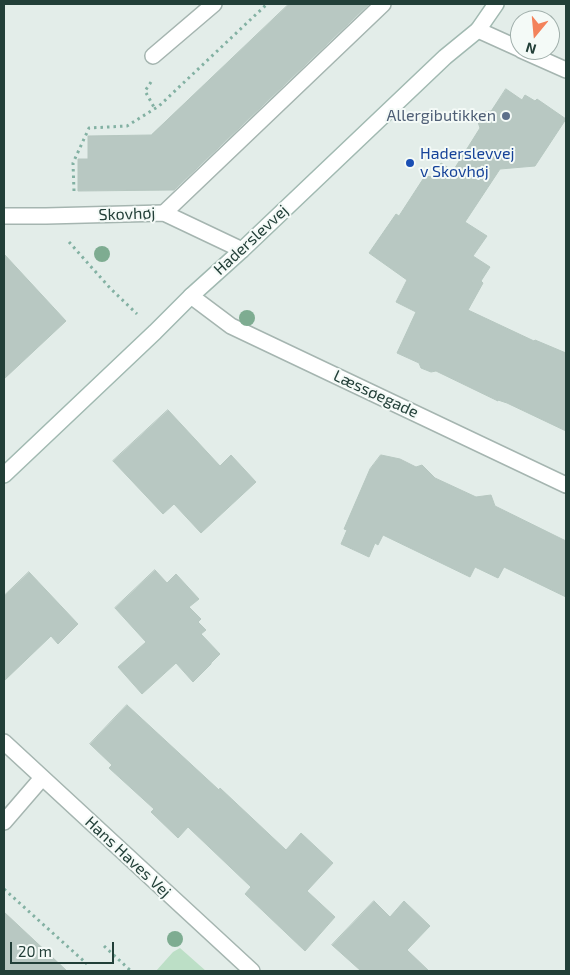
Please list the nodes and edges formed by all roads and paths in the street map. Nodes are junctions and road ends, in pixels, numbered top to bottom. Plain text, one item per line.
1 (214, 4) edge
2 (267, 4) edge
3 (383, 4) edge
4 (496, 4) edge
5 (478, 30) junction
6 (510, 45) edge
7 (153, 56) dead end
8 (544, 60) edge
9 (566, 70) edge
10 (164, 213) junction
11 (4, 216) edge
12 (46, 216) junction
13 (75, 216) junction
14 (242, 250) junction
15 (191, 296) junction
16 (155, 332) junction
17 (4, 475) edge
18 (566, 485) edge
19 (4, 742) edge
20 (42, 778) junction
21 (4, 822) edge
22 (4, 889) edge
23 (104, 946) dead end
24 (87, 964) dead end
25 (131, 971) edge
26 (252, 971) edge

1 - 7 street
2 - 13 path
3 - 10 street
4 - 5 street, Haderslevvej
5 - 6 street
5 - 14 street, Haderslevvej
8 - 9 street
10 - 13 street, Skovhøj
10 - 14 street, Skovhøj
11 - 12 street, Skovhøj
12 - 13 street, Skovhøj
12 - 16 path
14 - 15 street, Haderslevvej
15 - 16 street, Haderslevvej
15 - 18 street, Læssøegade
16 - 17 street, Haderslevvej
19 - 20 street, Hans Haves Vej
20 - 21 street
20 - 26 street, Hans Haves Vej
22 - 24 path
23 - 25 path

